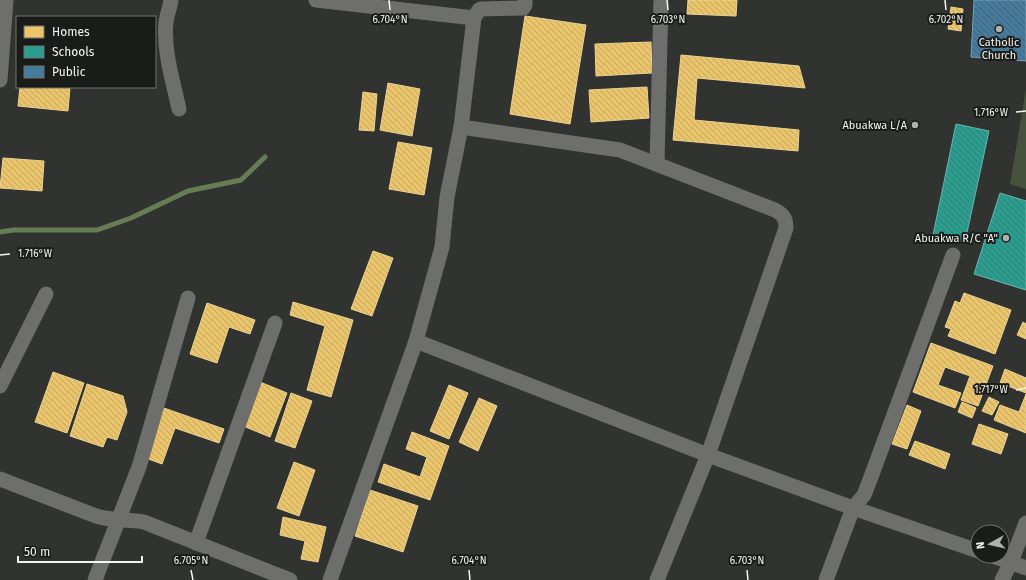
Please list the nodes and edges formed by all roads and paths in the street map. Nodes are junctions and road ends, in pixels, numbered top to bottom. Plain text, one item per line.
1 (6, 0) edge
2 (171, 0) edge
3 (316, 0) edge
4 (525, 0) edge
5 (660, 0) edge
6 (474, 18) junction
7 (0, 80) edge
8 (179, 109) dead end
9 (461, 127) junction
10 (657, 164) junction
11 (954, 255) dead end
12 (46, 294) dead end
13 (188, 298) dead end
14 (275, 323) dead end
15 (416, 341) junction
16 (0, 386) edge
17 (708, 455) junction
18 (0, 479) edge
19 (853, 508) junction
20 (119, 520) junction
21 (1026, 523) edge
22 (196, 544) junction
23 (970, 548) edge
24 (1011, 562) junction
25 (1026, 568) edge
26 (95, 580) edge
27 (290, 580) edge
28 (330, 580) edge
29 (658, 580) edge
30 (826, 580) edge
31 (1002, 580) edge

1 - 7 street
2 - 8 street
3 - 6 street
4 - 6 street
5 - 10 street
6 - 9 street
9 - 10 street
9 - 15 street
10 - 17 street
11 - 19 street
12 - 16 street
13 - 20 street
14 - 22 street
15 - 17 street
15 - 28 street
17 - 19 street
17 - 29 street
18 - 20 street
19 - 23 street
19 - 30 street
20 - 22 street
20 - 26 street
21 - 24 street
22 - 27 street
24 - 25 street
24 - 31 street

